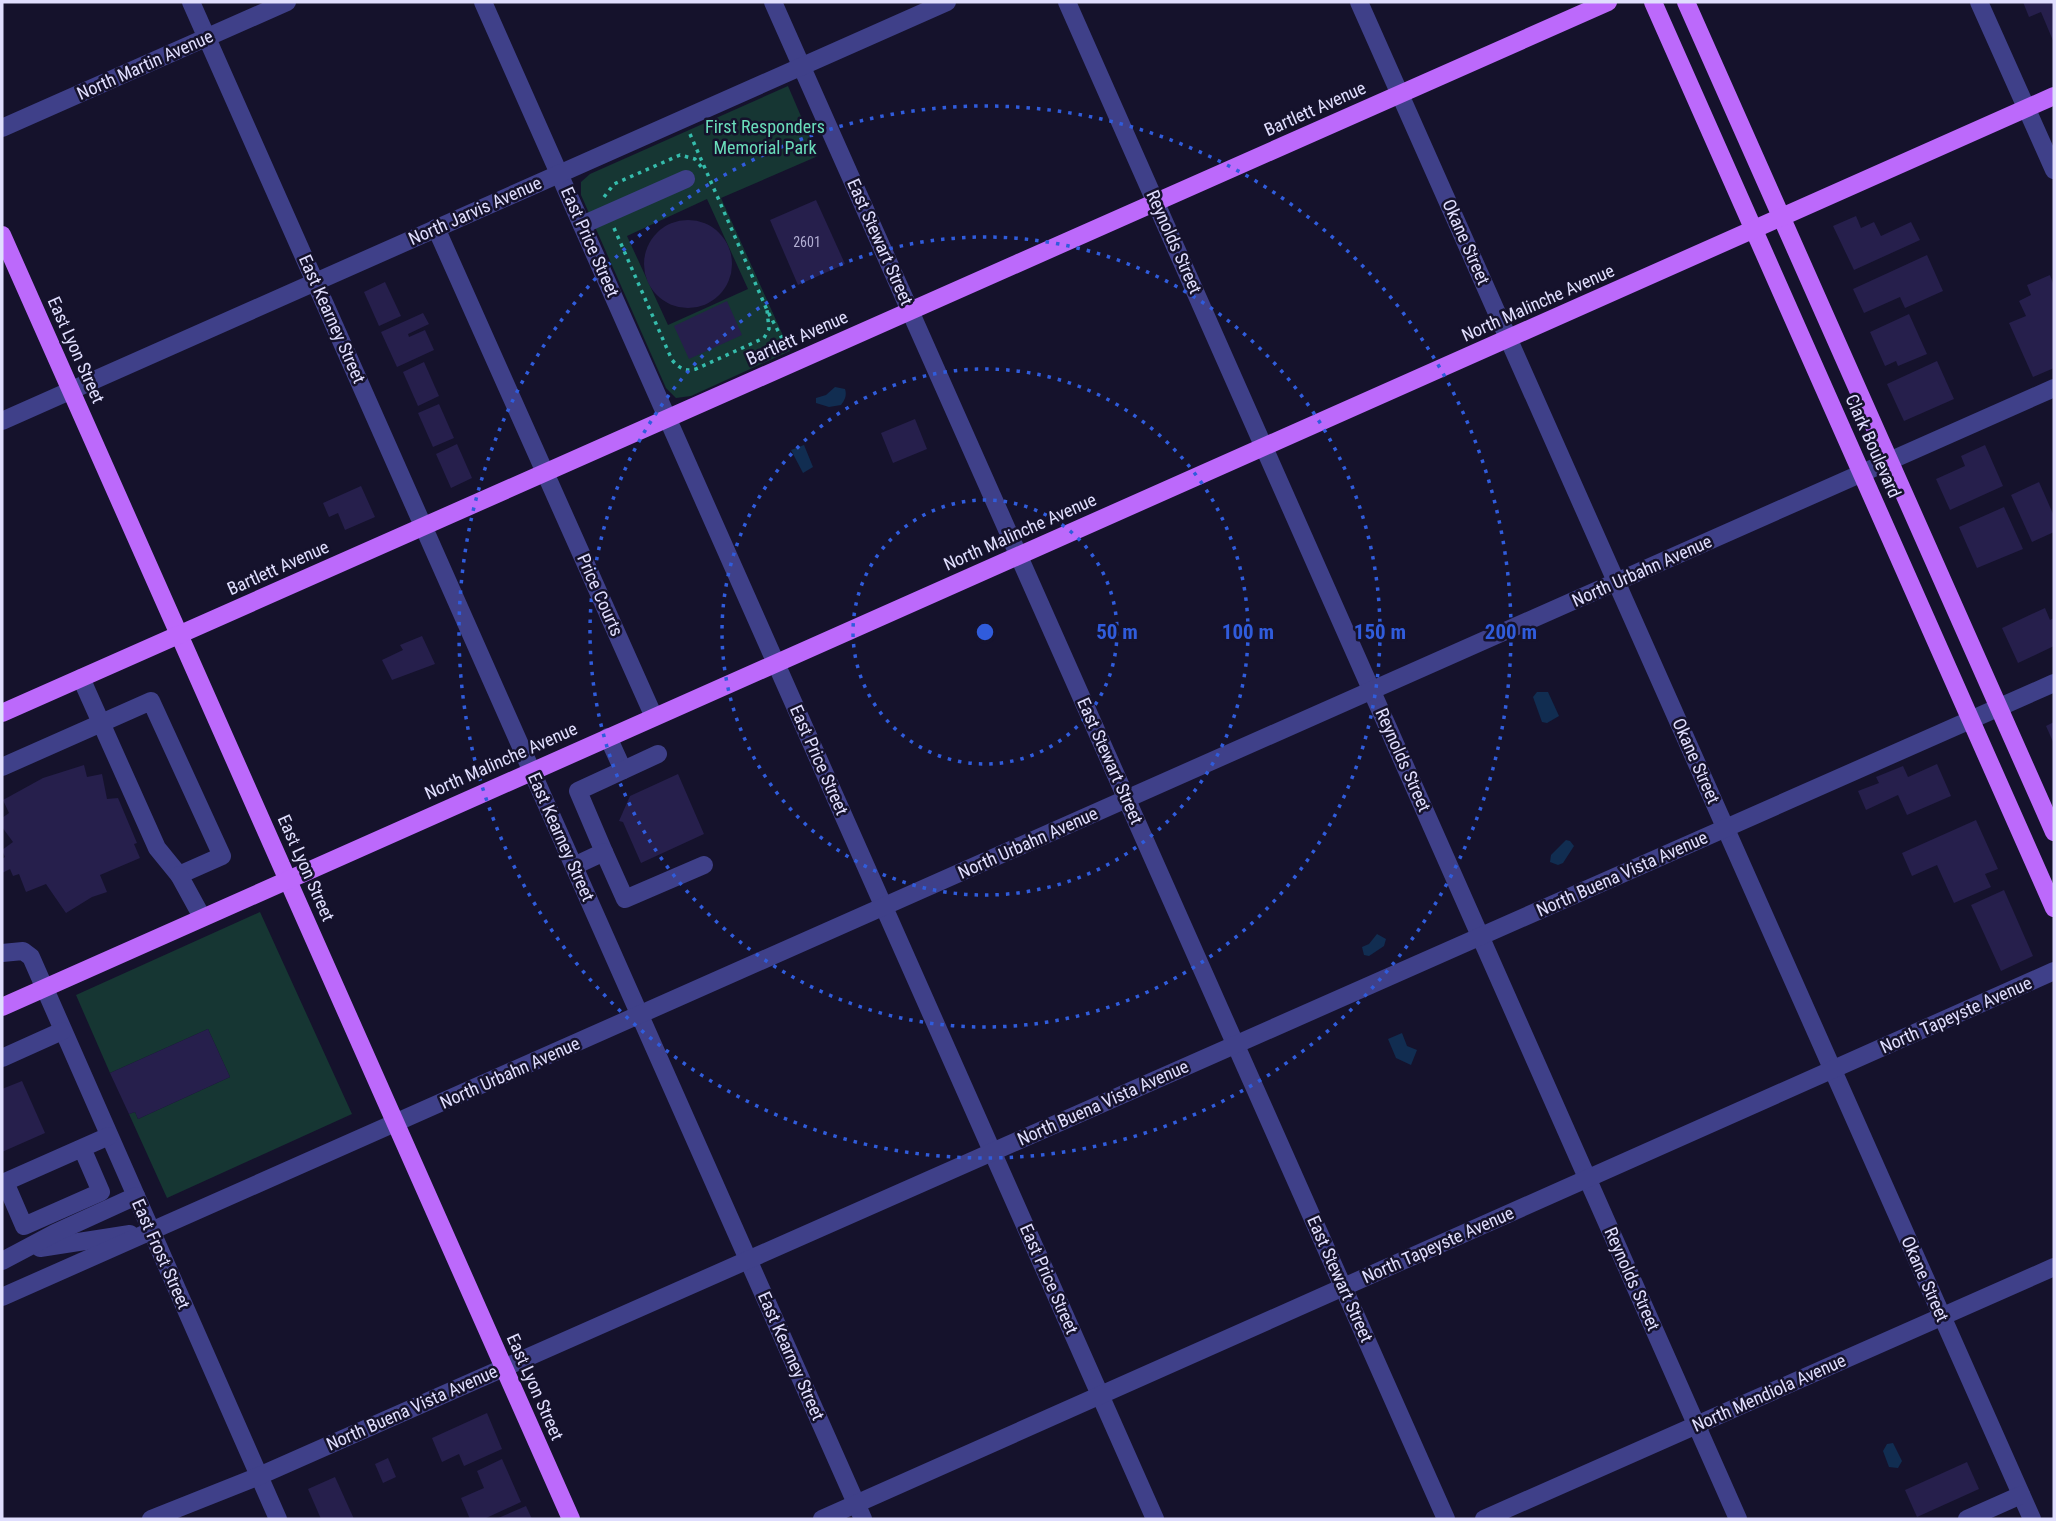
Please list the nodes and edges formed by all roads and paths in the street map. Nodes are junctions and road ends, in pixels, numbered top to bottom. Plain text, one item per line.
1 (191, 2) edge
2 (287, 2) edge
3 (483, 2) edge
4 (774, 2) edge
5 (947, 2) edge
6 (1067, 2) edge
7 (1359, 2) edge
8 (1608, 2) edge
9 (1653, 2) edge
10 (1686, 2) edge
11 (1979, 2) edge
12 (207, 37) junction
13 (802, 66) junction
14 (1400, 94) junction
15 (2054, 96) edge
16 (2027, 108) junction
17 (2, 128) edge
18 (690, 134) dead end
19 (2054, 170) edge
20 (559, 174) junction
21 (706, 174) junction
22 (687, 179) dead end
23 (1156, 202) junction
24 (603, 203) dead end
25 (1782, 218) junction
26 (610, 220) dead end
27 (582, 225) junction
28 (436, 228) junction
29 (1754, 230) junction
30 (2, 235) edge
31 (315, 282) junction
32 (767, 310) junction
33 (910, 311) junction
34 (1509, 339) junction
35 (787, 348) dead end
36 (2054, 388) edge
37 (71, 391) junction
38 (668, 418) junction
39 (2, 421) edge
40 (1264, 447) junction
41 (1890, 461) junction
42 (545, 472) junction
43 (1862, 473) junction
44 (424, 526) junction
45 (1019, 556) junction
46 (1617, 582) junction
47 (179, 635) junction
48 (776, 663) junction
49 (82, 678) junction
50 (2054, 683) edge
51 (1372, 691) junction
52 (1999, 708) junction
53 (2, 713) edge
54 (654, 717) junction
55 (1971, 720) junction
56 (101, 723) junction
57 (608, 737) junction
58 (658, 754) dead end
59 (2, 767) edge
60 (623, 770) junction
61 (532, 771) junction
62 (1127, 799) junction
63 (1726, 828) junction
64 (2054, 832) edge
65 (604, 852) junction
66 (704, 865) dead end
67 (574, 866) junction
68 (179, 875) junction
69 (288, 879) junction
70 (625, 899) junction
71 (884, 907) junction
72 (2054, 908) edge
73 (595, 913) junction
74 (202, 917) junction
75 (1481, 937) junction
76 (2, 953) edge
77 (2054, 971) edge
78 (45, 988) junction
79 (2, 1007) edge
80 (640, 1015) junction
81 (62, 1031) junction
82 (1236, 1045) junction
83 (2, 1058) edge
84 (1833, 1070) junction
85 (396, 1124) junction
86 (108, 1136) junction
87 (82, 1148) junction
88 (992, 1152) junction
89 (1588, 1179) junction
90 (136, 1196) junction
91 (151, 1231) junction
92 (19, 1253) junction
93 (748, 1259) junction
94 (2, 1261) edge
95 (2054, 1267) edge
96 (33, 1284) junction
97 (1343, 1287) junction
98 (2, 1297) edge
99 (1942, 1317) junction
100 (504, 1368) junction
101 (1101, 1396) junction
102 (1697, 1425) junction
103 (259, 1476) junction
104 (2021, 1495) junction
105 (860, 1512) edge
106 (1988, 1515) edge
107 (151, 1519) edge
108 (278, 1519) edge
109 (571, 1519) edge
110 (822, 1519) edge
111 (1155, 1519) edge
112 (1446, 1519) edge
113 (1484, 1519) edge
114 (1738, 1519) edge
115 (1967, 1519) edge
116 (2032, 1519) edge

1 - 12 street, East Kearney Street
2 - 12 street, North Martin Avenue
3 - 20 street, East Price Street
4 - 13 street, East Stewart Street
5 - 13 street, North Jarvis Avenue
6 - 23 street, Reynolds Street
7 - 14 street, Okane Street
8 - 14 main road, Bartlett Avenue
9 - 29 main road, Clark Boulevard
10 - 25 main road, Clark Boulevard
11 - 16 street
12 - 17 street, North Martin Avenue
12 - 31 street, East Kearney Street
13 - 20 street, North Jarvis Avenue
13 - 33 street, East Stewart Street
14 - 23 main road, Bartlett Avenue
14 - 34 street, Okane Street
15 - 16 main road, North Malinche Avenue
16 - 19 street
16 - 25 main road, North Malinche Avenue
18 - 21 path
20 - 27 street, East Price Street
20 - 28 street, North Jarvis Avenue
21 - 24 path
21 - 32 path
22 - 27 street
23 - 33 main road, Bartlett Avenue
23 - 40 street, Reynolds Street
25 - 29 main road, North Malinche Avenue
25 - 41 main road, Clark Boulevard
26 - 32 path
27 - 38 street, East Price Street
28 - 31 street, North Jarvis Avenue
28 - 42 street, Price Courts
29 - 34 main road, North Malinche Avenue
29 - 43 main road, Clark Boulevard
30 - 37 main road, East Lyon Street
31 - 37 street, North Jarvis Avenue
31 - 44 street, East Kearney Street
32 - 35 path
33 - 38 main road, Bartlett Avenue
33 - 45 street, East Stewart Street
34 - 40 main road, North Malinche Avenue
34 - 46 street, Okane Street
36 - 41 street, North Urbahn Avenue
37 - 39 street, North Jarvis Avenue
37 - 47 main road, East Lyon Street
38 - 42 main road, Bartlett Avenue
38 - 48 street, East Price Street
40 - 45 main road, North Malinche Avenue
40 - 51 street, Reynolds Street
41 - 43 street, North Urbahn Avenue
41 - 52 main road, Clark Boulevard
42 - 44 main road, Bartlett Avenue
42 - 54 street, Price Courts
43 - 46 street, North Urbahn Avenue
43 - 55 main road, Clark Boulevard
44 - 47 main road, Bartlett Avenue
44 - 61 street, East Kearney Street
45 - 48 main road, North Malinche Avenue
45 - 62 street, East Stewart Street
46 - 51 street, North Urbahn Avenue
46 - 63 street, Okane Street
47 - 49 main road, Bartlett Avenue
47 - 69 main road, East Lyon Street
48 - 54 main road, North Malinche Avenue
48 - 71 street, East Price Street
49 - 53 main road, Bartlett Avenue
49 - 56 street
50 - 52 street, North Buena Vista Avenue
51 - 62 street, North Urbahn Avenue
51 - 75 street, Reynolds Street
52 - 55 street, North Buena Vista Avenue
52 - 64 main road, Clark Boulevard
54 - 57 main road, North Malinche Avenue
55 - 63 street, North Buena Vista Avenue
55 - 72 main road, Clark Boulevard
56 - 59 street
56 - 68 street
56 - 68 street
57 - 60 street
57 - 61 main road, North Malinche Avenue
58 - 60 street
60 - 65 street
61 - 67 street, East Kearney Street
61 - 69 main road, North Malinche Avenue
62 - 71 street, North Urbahn Avenue
62 - 82 street, East Stewart Street
63 - 75 street, North Buena Vista Avenue
63 - 84 street, Okane Street
65 - 67 street
65 - 70 street
66 - 70 street
67 - 73 street, East Kearney Street
68 - 74 street
69 - 74 main road, North Malinche Avenue
69 - 85 main road, East Lyon Street
70 - 73 street
71 - 80 street, North Urbahn Avenue
71 - 88 street, East Price Street
73 - 80 street, East Kearney Street
74 - 78 main road, North Malinche Avenue
75 - 82 street, North Buena Vista Avenue
75 - 89 street, Reynolds Street
76 - 78 street, East Frost Street
77 - 84 street, North Tapeyste Avenue
78 - 79 main road, North Malinche Avenue
78 - 81 street, East Frost Street
80 - 85 street, North Urbahn Avenue
80 - 93 street, East Kearney Street
81 - 83 street
81 - 86 street, East Frost Street
82 - 88 street, North Buena Vista Avenue
82 - 97 street, East Stewart Street
84 - 89 street, North Tapeyste Avenue
84 - 99 street, Okane Street
85 - 91 street, North Urbahn Avenue
85 - 100 main road, East Lyon Street
86 - 87 street
86 - 90 street, East Frost Street
87 - 87 street
88 - 93 street, North Buena Vista Avenue
88 - 101 street, East Price Street
89 - 97 street, North Tapeyste Avenue
89 - 102 street, Reynolds Street
90 - 91 street, East Frost Street
90 - 92 street
91 - 92 street
91 - 96 street, North Urbahn Avenue
91 - 103 street, East Frost Street
92 - 94 street
92 - 96 street
93 - 100 street, North Buena Vista Avenue
93 - 105 street, East Kearney Street
95 - 99 street, North Mendiola Avenue
96 - 98 street, North Urbahn Avenue
97 - 101 street, North Tapeyste Avenue
97 - 112 street, East Stewart Street
99 - 102 street, North Mendiola Avenue
99 - 104 street, Okane Street
100 - 103 street, North Buena Vista Avenue
100 - 109 main road, East Lyon Street
101 - 105 street, North Tapeyste Avenue
101 - 111 street, East Price Street
102 - 113 street, North Mendiola Avenue
102 - 114 street, Reynolds Street
103 - 107 street, North Buena Vista Avenue
103 - 108 street, East Frost Street
104 - 106 street
104 - 116 street, Okane Street
105 - 110 street, North Tapeyste Avenue
106 - 115 street

